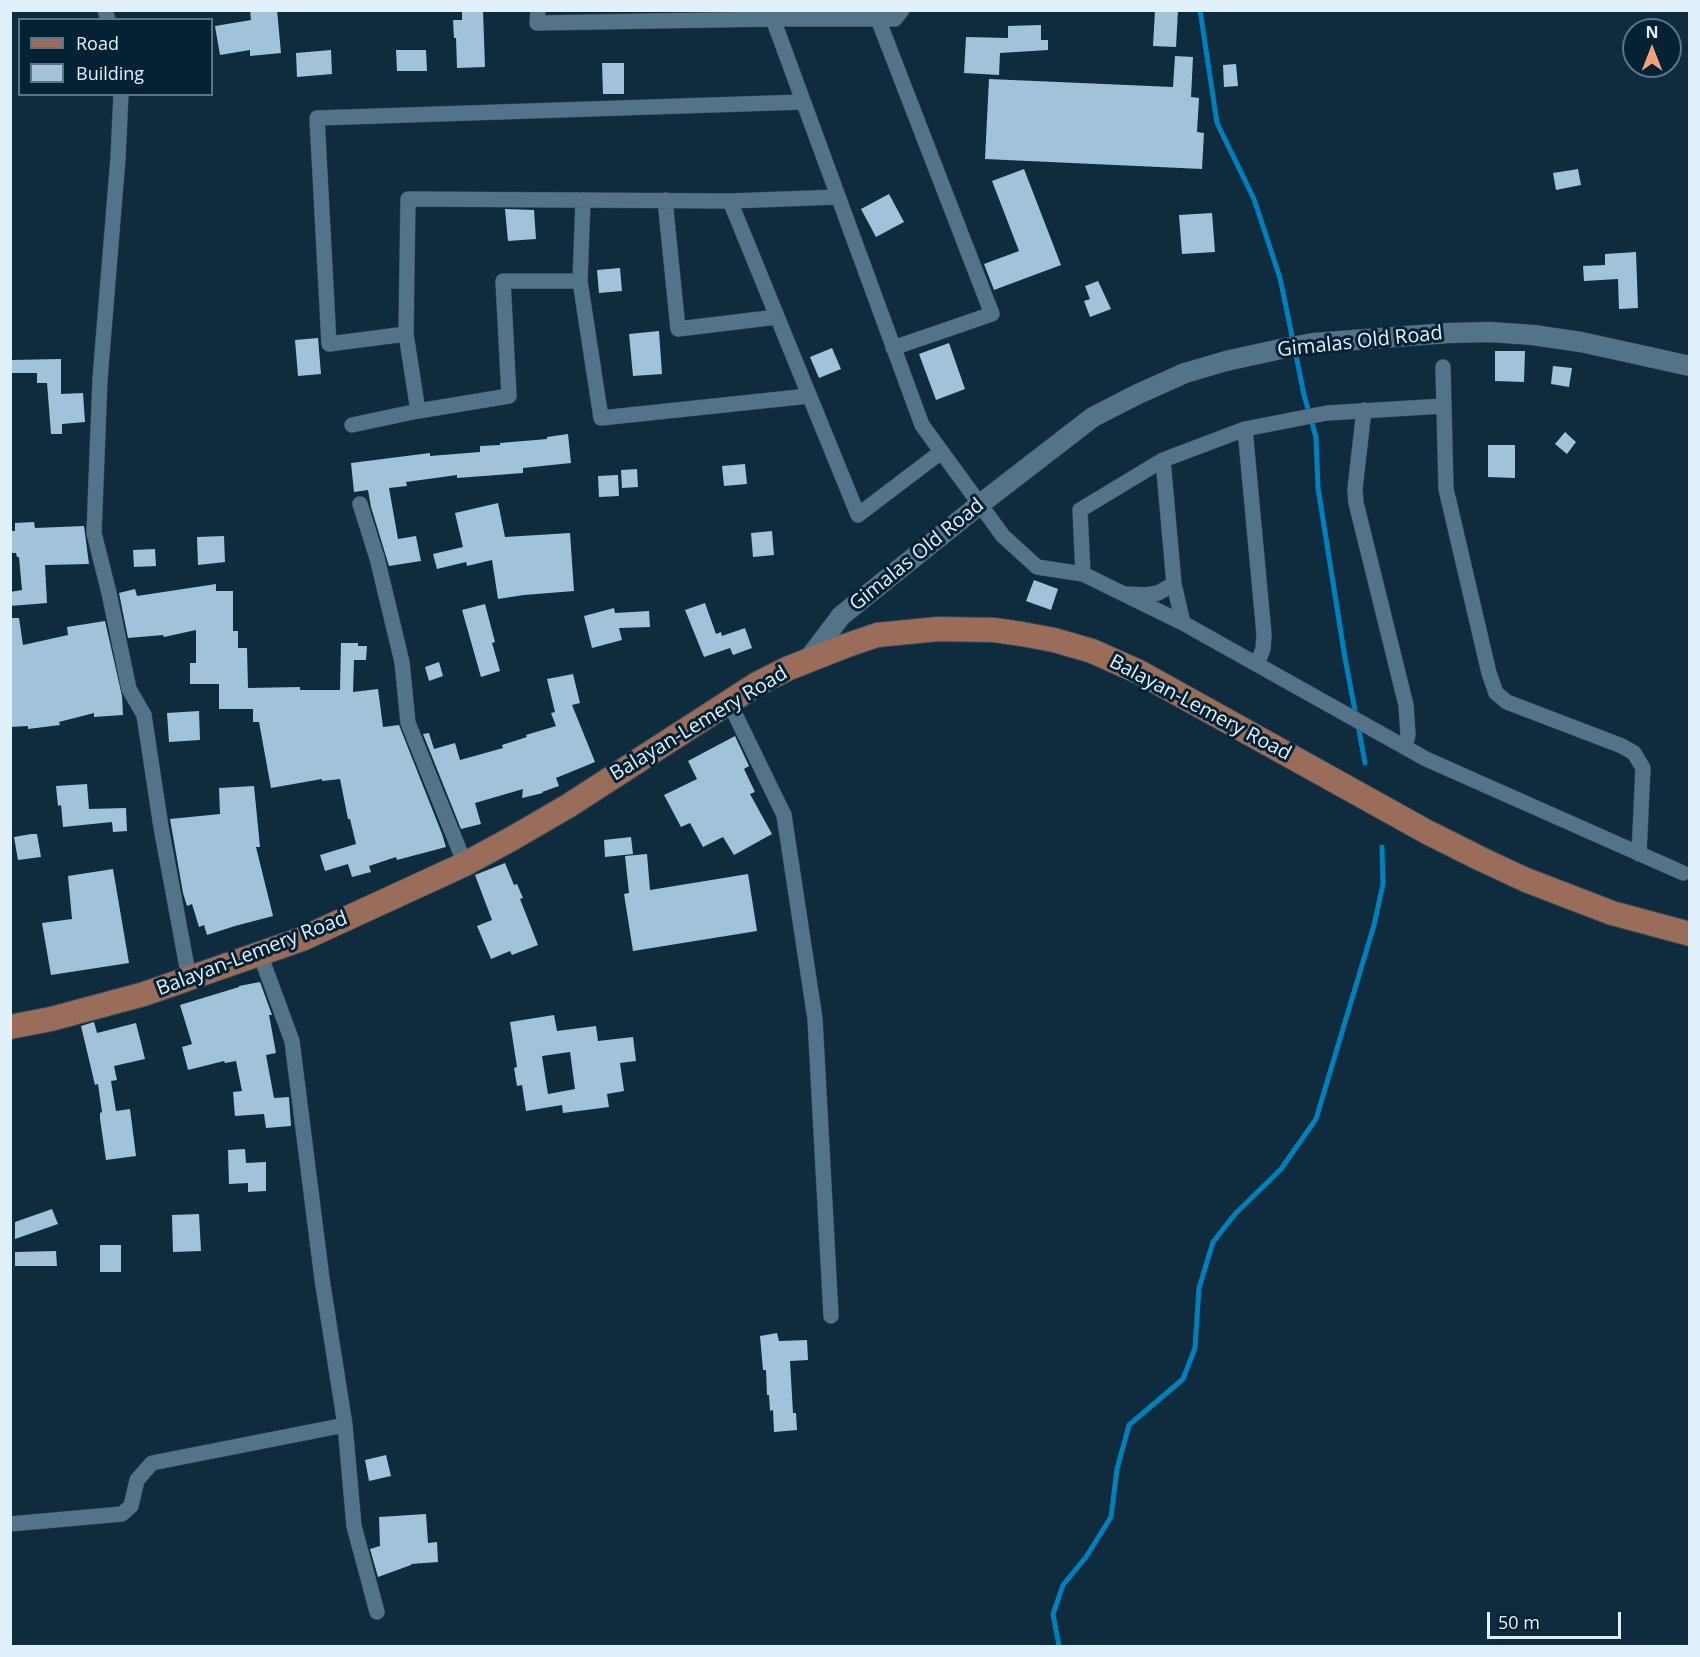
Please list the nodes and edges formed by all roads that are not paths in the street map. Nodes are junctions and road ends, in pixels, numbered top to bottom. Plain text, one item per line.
1 (538, 10) edge
2 (902, 10) edge
3 (650, 16) edge
4 (773, 19) junction
5 (878, 19) junction
6 (121, 96) edge
7 (803, 102) junction
8 (838, 197) junction
9 (583, 200) junction
10 (665, 201) junction
11 (729, 201) junction
12 (580, 281) junction
13 (777, 317) junction
14 (406, 334) junction
15 (893, 348) junction
16 (1689, 366) edge
17 (1443, 367) dead end
18 (809, 396) junction
19 (1444, 406) junction
20 (1364, 410) junction
21 (418, 411) junction
22 (351, 425) dead end
23 (1245, 429) junction
24 (941, 452) junction
25 (1163, 460) junction
26 (360, 504) dead end
27 (979, 505) junction
28 (1083, 574) junction
29 (1174, 584) junction
30 (1123, 594) junction
31 (1183, 623) junction
32 (807, 661) junction
33 (1257, 664) junction
34 (729, 702) junction
35 (1405, 747) junction
36 (1639, 854) junction
37 (465, 864) junction
38 (1683, 873) dead end
39 (1689, 934) edge
40 (260, 954) junction
41 (189, 978) junction
42 (10, 1027) edge
43 (831, 1316) dead end
44 (345, 1425) junction
45 (10, 1524) edge
46 (378, 1612) dead end

1 - 3 street
2 - 5 street
3 - 4 street
4 - 5 street
4 - 7 street
5 - 15 street
6 - 41 street
7 - 8 street
7 - 14 street
8 - 11 street
8 - 15 street
9 - 10 street
9 - 12 street
9 - 14 street
10 - 11 street
10 - 13 street
11 - 13 street
12 - 18 street
12 - 21 street
13 - 18 street
14 - 21 street
15 - 24 street
16 - 27 street, Gimalas Old Road
17 - 19 street
18 - 24 street
19 - 20 street
19 - 36 street
20 - 23 street
20 - 35 street
21 - 22 street
23 - 25 street
23 - 33 street
24 - 27 street
25 - 28 street
25 - 29 street
26 - 37 street
27 - 28 street
27 - 32 street, Gimalas Old Road
28 - 30 street
29 - 30 street
29 - 31 street
30 - 31 street
31 - 33 street
32 - 34 main road, Balayan-Lemery Road
32 - 39 main road, Balayan-Lemery Road
33 - 35 street
34 - 37 main road, Balayan-Lemery Road
34 - 43 street
35 - 36 street
36 - 38 street
37 - 40 main road, Balayan-Lemery Road
40 - 41 main road, Balayan-Lemery Road
40 - 44 street
41 - 42 main road, Balayan-Lemery Road
44 - 45 street
44 - 46 street

